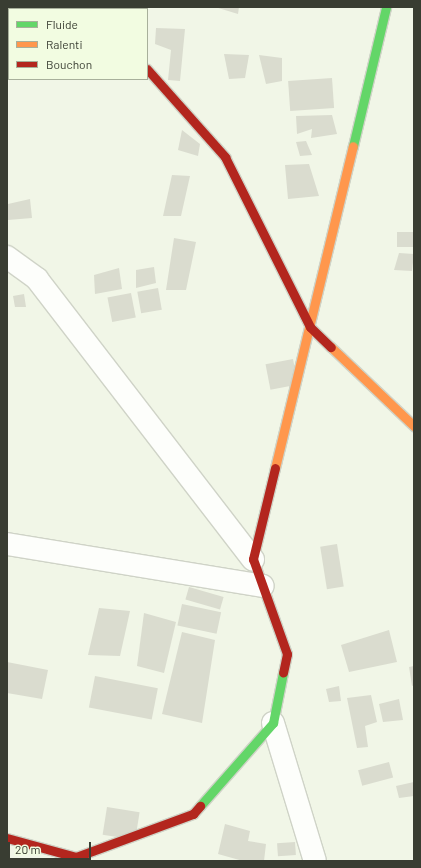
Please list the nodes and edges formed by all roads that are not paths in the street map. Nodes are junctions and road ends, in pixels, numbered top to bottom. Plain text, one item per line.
1 (386, 7) edge
2 (148, 70) edge
3 (7, 257) edge
4 (310, 327) junction
5 (414, 426) edge
6 (7, 544) edge
7 (253, 559) junction
8 (263, 586) junction
9 (273, 723) junction
10 (7, 838) edge
11 (315, 861) edge

1 - 4 street
2 - 4 street
3 - 7 street
4 - 5 street
4 - 7 street
6 - 8 street
7 - 8 street
8 - 9 street
9 - 10 street
9 - 11 street

